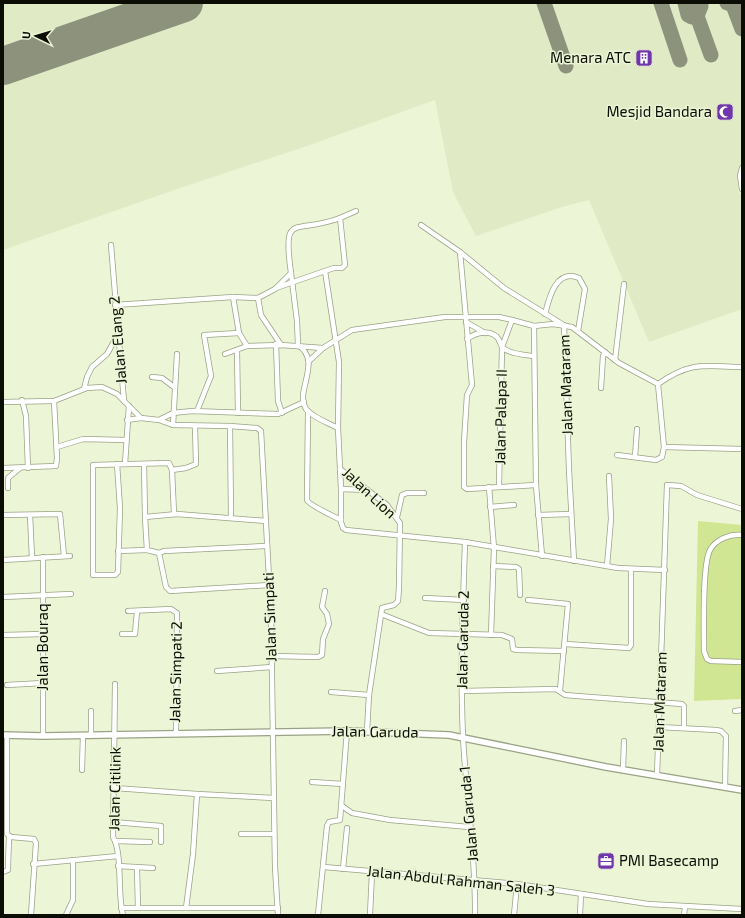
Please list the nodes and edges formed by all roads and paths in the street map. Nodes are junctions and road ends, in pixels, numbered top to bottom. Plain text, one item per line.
1 (742, 168) edge
2 (742, 189) edge
3 (356, 211) dead end
4 (340, 218) junction
5 (421, 225) dead end
6 (111, 246) dead end
7 (460, 252) junction
8 (325, 270) junction
9 (291, 273) junction
10 (292, 283) junction
11 (624, 284) dead end
12 (275, 288) junction
13 (233, 297) junction
14 (258, 298) junction
15 (115, 305) junction
16 (545, 314) junction
17 (466, 319) junction
18 (512, 320) junction
19 (564, 325) junction
20 (534, 326) junction
21 (578, 331) junction
22 (485, 332) junction
23 (239, 333) junction
24 (118, 335) junction
25 (467, 339) junction
26 (336, 340) junction
27 (278, 344) junction
28 (247, 346) junction
29 (298, 346) junction
30 (502, 347) junction
31 (323, 348) junction
32 (237, 350) junction
33 (605, 352) junction
34 (177, 354) dead end
35 (226, 354) dead end
36 (533, 356) junction
37 (615, 360) junction
38 (309, 361) junction
39 (742, 367) edge
40 (152, 377) dead end
41 (658, 384) junction
42 (174, 387) junction
43 (601, 388) dead end
44 (84, 389) junction
45 (22, 400) junction
46 (54, 401) junction
47 (124, 401) junction
48 (3, 402) edge
49 (304, 402) junction
50 (128, 406) junction
51 (197, 411) junction
52 (308, 411) junction
53 (173, 413) junction
54 (238, 413) junction
55 (282, 413) junction
56 (141, 418) junction
57 (127, 420) junction
58 (159, 420) junction
59 (173, 425) junction
60 (195, 426) junction
61 (230, 426) junction
62 (338, 428) junction
63 (637, 429) dead end
64 (126, 440) junction
65 (57, 447) junction
66 (664, 447) junction
67 (742, 449) edge
68 (617, 455) dead end
69 (635, 457) junction
70 (117, 464) junction
71 (125, 464) junction
72 (144, 464) junction
73 (3, 468) edge
74 (20, 468) junction
75 (28, 468) junction
76 (172, 470) junction
77 (340, 470) junction
78 (609, 476) dead end
79 (499, 486) junction
80 (536, 486) junction
81 (489, 487) junction
82 (8, 488) dead end
83 (341, 488) junction
84 (366, 490) junction
85 (424, 493) dead end
86 (514, 505) dead end
87 (490, 507) junction
88 (742, 508) edge
89 (174, 514) junction
90 (572, 514) junction
91 (3, 515) edge
92 (30, 515) junction
93 (538, 515) junction
94 (145, 517) junction
95 (231, 517) junction
96 (397, 517) junction
97 (341, 520) junction
98 (266, 521) junction
99 (742, 535) edge
100 (401, 536) junction
101 (465, 542) junction
102 (266, 546) junction
103 (494, 548) junction
104 (147, 550) junction
105 (118, 551) junction
106 (159, 553) junction
107 (64, 556) junction
108 (70, 556) dead end
109 (542, 556) junction
110 (43, 557) junction
111 (32, 558) junction
112 (3, 560) edge
113 (574, 561) junction
114 (493, 566) junction
115 (607, 566) junction
116 (631, 570) junction
117 (665, 570) junction
118 (269, 585) junction
119 (325, 591) dead end
120 (43, 594) junction
121 (72, 594) dead end
122 (520, 595) dead end
123 (3, 597) edge
124 (425, 598) dead end
125 (464, 600) junction
126 (528, 600) dead end
127 (128, 611) dead end
128 (137, 611) junction
129 (381, 614) junction
130 (43, 634) junction
131 (122, 634) dead end
132 (463, 635) junction
133 (491, 635) junction
134 (3, 636) edge
135 (565, 644) junction
136 (564, 651) junction
137 (272, 656) junction
138 (742, 662) edge
139 (272, 667) junction
140 (217, 671) dead end
141 (43, 683) junction
142 (115, 684) dead end
143 (7, 685) dead end
144 (560, 690) junction
145 (462, 691) junction
146 (331, 692) dead end
147 (369, 695) junction
148 (659, 702) junction
149 (742, 710) edge
150 (735, 711) dead end
151 (91, 712) dead end
152 (659, 727) junction
153 (684, 728) junction
154 (347, 731) junction
155 (367, 731) junction
156 (273, 732) junction
157 (176, 734) junction
158 (5, 735) edge
159 (83, 735) junction
160 (91, 735) junction
161 (115, 735) junction
162 (43, 736) junction
163 (463, 736) junction
164 (624, 741) dead end
165 (82, 770) dead end
166 (623, 770) junction
167 (657, 776) junction
168 (312, 782) dead end
169 (343, 784) junction
170 (725, 787) junction
171 (115, 788) junction
172 (742, 790) edge
173 (197, 794) junction
174 (274, 798) junction
175 (342, 806) junction
176 (113, 822) junction
177 (469, 827) junction
178 (347, 828) dead end
179 (241, 834) dead end
180 (274, 834) junction
181 (9, 836) junction
182 (115, 841) junction
183 (150, 842) dead end
184 (161, 842) dead end
185 (118, 856) junction
186 (73, 860) junction
187 (34, 864) junction
188 (118, 866) junction
189 (324, 866) junction
190 (137, 868) junction
191 (153, 868) dead end
192 (343, 868) junction
193 (3, 872) edge
194 (372, 872) junction
195 (475, 880) junction
196 (517, 884) junction
197 (581, 894) junction
198 (138, 907) junction
199 (685, 907) junction
200 (121, 908) junction
201 (186, 908) junction
202 (278, 908) junction
203 (742, 909) edge
204 (32, 915) edge
205 (66, 915) edge
206 (123, 915) edge
207 (278, 915) edge
208 (318, 915) edge
209 (370, 915) edge
210 (475, 915) edge
211 (514, 915) edge
212 (580, 915) edge
213 (684, 915) edge

1 - 2 street
3 - 4 street
4 - 8 street
4 - 9 street
5 - 7 street
6 - 15 street, Jalan Elang 2
7 - 16 street
7 - 17 street
8 - 10 street
8 - 26 street, Jalan Lion
9 - 10 street
9 - 12 street
10 - 12 street
10 - 29 street
11 - 37 street
12 - 14 street
13 - 14 street
13 - 15 street
13 - 23 street
14 - 27 street
15 - 24 street, Jalan Elang 2
16 - 19 street
16 - 21 street
17 - 18 street
17 - 22 street
17 - 25 street
17 - 26 street
18 - 20 street
18 - 30 street, Jalan Palapa II
19 - 20 street
19 - 21 street, Jalan Mataram
19 - 90 street, Jalan Mataram
20 - 36 street
21 - 33 street, Jalan Mataram
22 - 25 street
22 - 30 street
23 - 28 street
23 - 51 street
24 - 44 street
24 - 47 street, Jalan Elang 2
25 - 81 street
26 - 31 street
26 - 62 street, Jalan Lion
27 - 28 street
27 - 29 street
27 - 55 street
28 - 32 street
29 - 31 street
29 - 38 street
30 - 36 street
30 - 79 street, Jalan Palapa II
31 - 38 street
32 - 35 street
32 - 54 street
33 - 37 street, Jalan Mataram
33 - 43 street
34 - 42 street
36 - 80 street
37 - 41 street, Jalan Mataram
38 - 49 street
39 - 41 street
40 - 42 street
41 - 66 street
42 - 53 street
44 - 46 street
44 - 47 street
45 - 46 street
45 - 48 street
45 - 75 street
46 - 65 street
47 - 50 street, Jalan Elang 2
49 - 52 street
49 - 55 street
50 - 56 street, Jalan Elang 2
50 - 57 street
51 - 53 street
51 - 54 street
52 - 62 street
52 - 97 street
53 - 58 street
53 - 59 street
54 - 55 street
56 - 57 street
56 - 58 street, Jalan Simpati
57 - 64 street
58 - 59 street, Jalan Simpati
59 - 60 street, Jalan Simpati
60 - 61 street, Jalan Simpati
60 - 76 street
61 - 95 street
61 - 98 street, Jalan Simpati
62 - 77 street, Jalan Lion
63 - 69 street
64 - 65 street
64 - 71 street
65 - 75 street
66 - 67 street
66 - 69 street
68 - 69 street
70 - 71 street
70 - 105 street
70 - 105 street
71 - 72 street
72 - 76 street
72 - 94 street
73 - 74 street
74 - 75 street
74 - 82 street
76 - 89 street
77 - 83 street
77 - 84 street, Jalan Lion
78 - 115 street
79 - 80 street
79 - 81 street
80 - 93 street
81 - 87 street
83 - 84 street
83 - 97 street
84 - 96 street, Jalan Lion
85 - 96 street
86 - 87 street
87 - 103 street
88 - 117 street, Jalan Mataram
89 - 94 street
89 - 95 street
90 - 93 street
90 - 113 street, Jalan Mataram
91 - 92 street
92 - 107 street
92 - 111 street
93 - 109 street
94 - 104 street
95 - 98 street
96 - 100 street, Jalan Lion
97 - 100 street
98 - 102 street, Jalan Simpati
99 - 138 street
100 - 101 street
100 - 129 street, Jalan Lion
101 - 103 street
101 - 125 street, Jalan Garuda 2
102 - 106 street
102 - 118 street, Jalan Simpati
103 - 109 street
103 - 114 street
104 - 105 street
104 - 106 street
106 - 118 street
107 - 108 street
107 - 110 street
109 - 113 street
110 - 111 street
110 - 120 street, Jalan Bouraq
111 - 112 street
113 - 115 street
114 - 122 street
114 - 133 street
115 - 116 street
116 - 117 street
116 - 135 street
117 - 148 street, Jalan Mataram
118 - 137 street, Jalan Simpati
119 - 137 street
120 - 121 street
120 - 123 street
120 - 130 street, Jalan Bouraq
124 - 125 street
125 - 132 street, Jalan Garuda 2
126 - 135 street
127 - 128 street, Jalan Simpati 2
128 - 131 street
128 - 157 street, Jalan Simpati 2
129 - 132 street
129 - 147 street
130 - 134 street
130 - 141 street, Jalan Bouraq
132 - 133 street
132 - 145 street, Jalan Garuda 2
133 - 136 street
135 - 136 street
136 - 144 street
137 - 139 street, Jalan Simpati
139 - 140 street
139 - 156 street, Jalan Simpati
141 - 143 street
141 - 162 street, Jalan Bouraq
142 - 161 street, Jalan Citilink
144 - 145 street
144 - 148 street
145 - 163 street, Jalan Garuda 2
146 - 147 street
147 - 155 street
148 - 152 street, Jalan Mataram
148 - 153 street
149 - 150 street
151 - 160 street
152 - 153 street
152 - 167 street, Jalan Mataram
153 - 170 street
154 - 155 street, Jalan Garuda
154 - 156 street, Jalan Garuda
154 - 169 street
155 - 163 street, Jalan Garuda
156 - 157 street, Jalan Garuda
156 - 174 street, Jalan Simpati
157 - 161 street, Jalan Garuda
158 - 162 street, Jalan Garuda
158 - 181 street
159 - 160 street, Jalan Garuda
159 - 162 street, Jalan Garuda
159 - 165 street
160 - 161 street, Jalan Garuda
161 - 171 street, Jalan Citilink
163 - 166 street, Jalan Garuda
163 - 177 street, Jalan Garuda 1
164 - 166 street
166 - 167 street, Jalan Garuda
167 - 170 street, Jalan Garuda
168 - 169 street
169 - 175 street
170 - 172 street, Jalan Garuda
171 - 173 street
171 - 176 street, Jalan Citilink
173 - 174 street
173 - 201 street
174 - 180 street, Jalan Simpati
175 - 177 street
175 - 189 street
176 - 182 street, Jalan Citilink
176 - 184 street
177 - 195 street, Jalan Garuda 1
178 - 192 street
179 - 180 street
180 - 202 street, Jalan Simpati
181 - 187 street
181 - 193 street
182 - 183 street
182 - 185 street, Jalan Citilink
185 - 186 street
185 - 188 street, Jalan Citilink
186 - 187 street
186 - 205 street
187 - 204 street
188 - 190 street
188 - 200 street, Jalan Citilink
189 - 192 street, Jalan Abdul Rahman Saleh 3
189 - 208 street
190 - 191 street
190 - 198 street
192 - 194 street, Jalan Abdul Rahman Saleh 3
194 - 195 street, Jalan Abdul Rahman Saleh 3
194 - 209 street
195 - 196 street, Jalan Abdul Rahman Saleh 3
195 - 210 street, Jalan Garuda 1
196 - 197 street, Jalan Abdul Rahman Saleh 3
196 - 211 street
197 - 199 street, Jalan Abdul Rahman Saleh 3
197 - 212 street
198 - 200 street
198 - 201 street
199 - 203 street, Jalan Abdul Rahman Saleh 3
199 - 213 street
200 - 206 street, Jalan Citilink
201 - 202 street
202 - 207 street, Jalan Simpati

